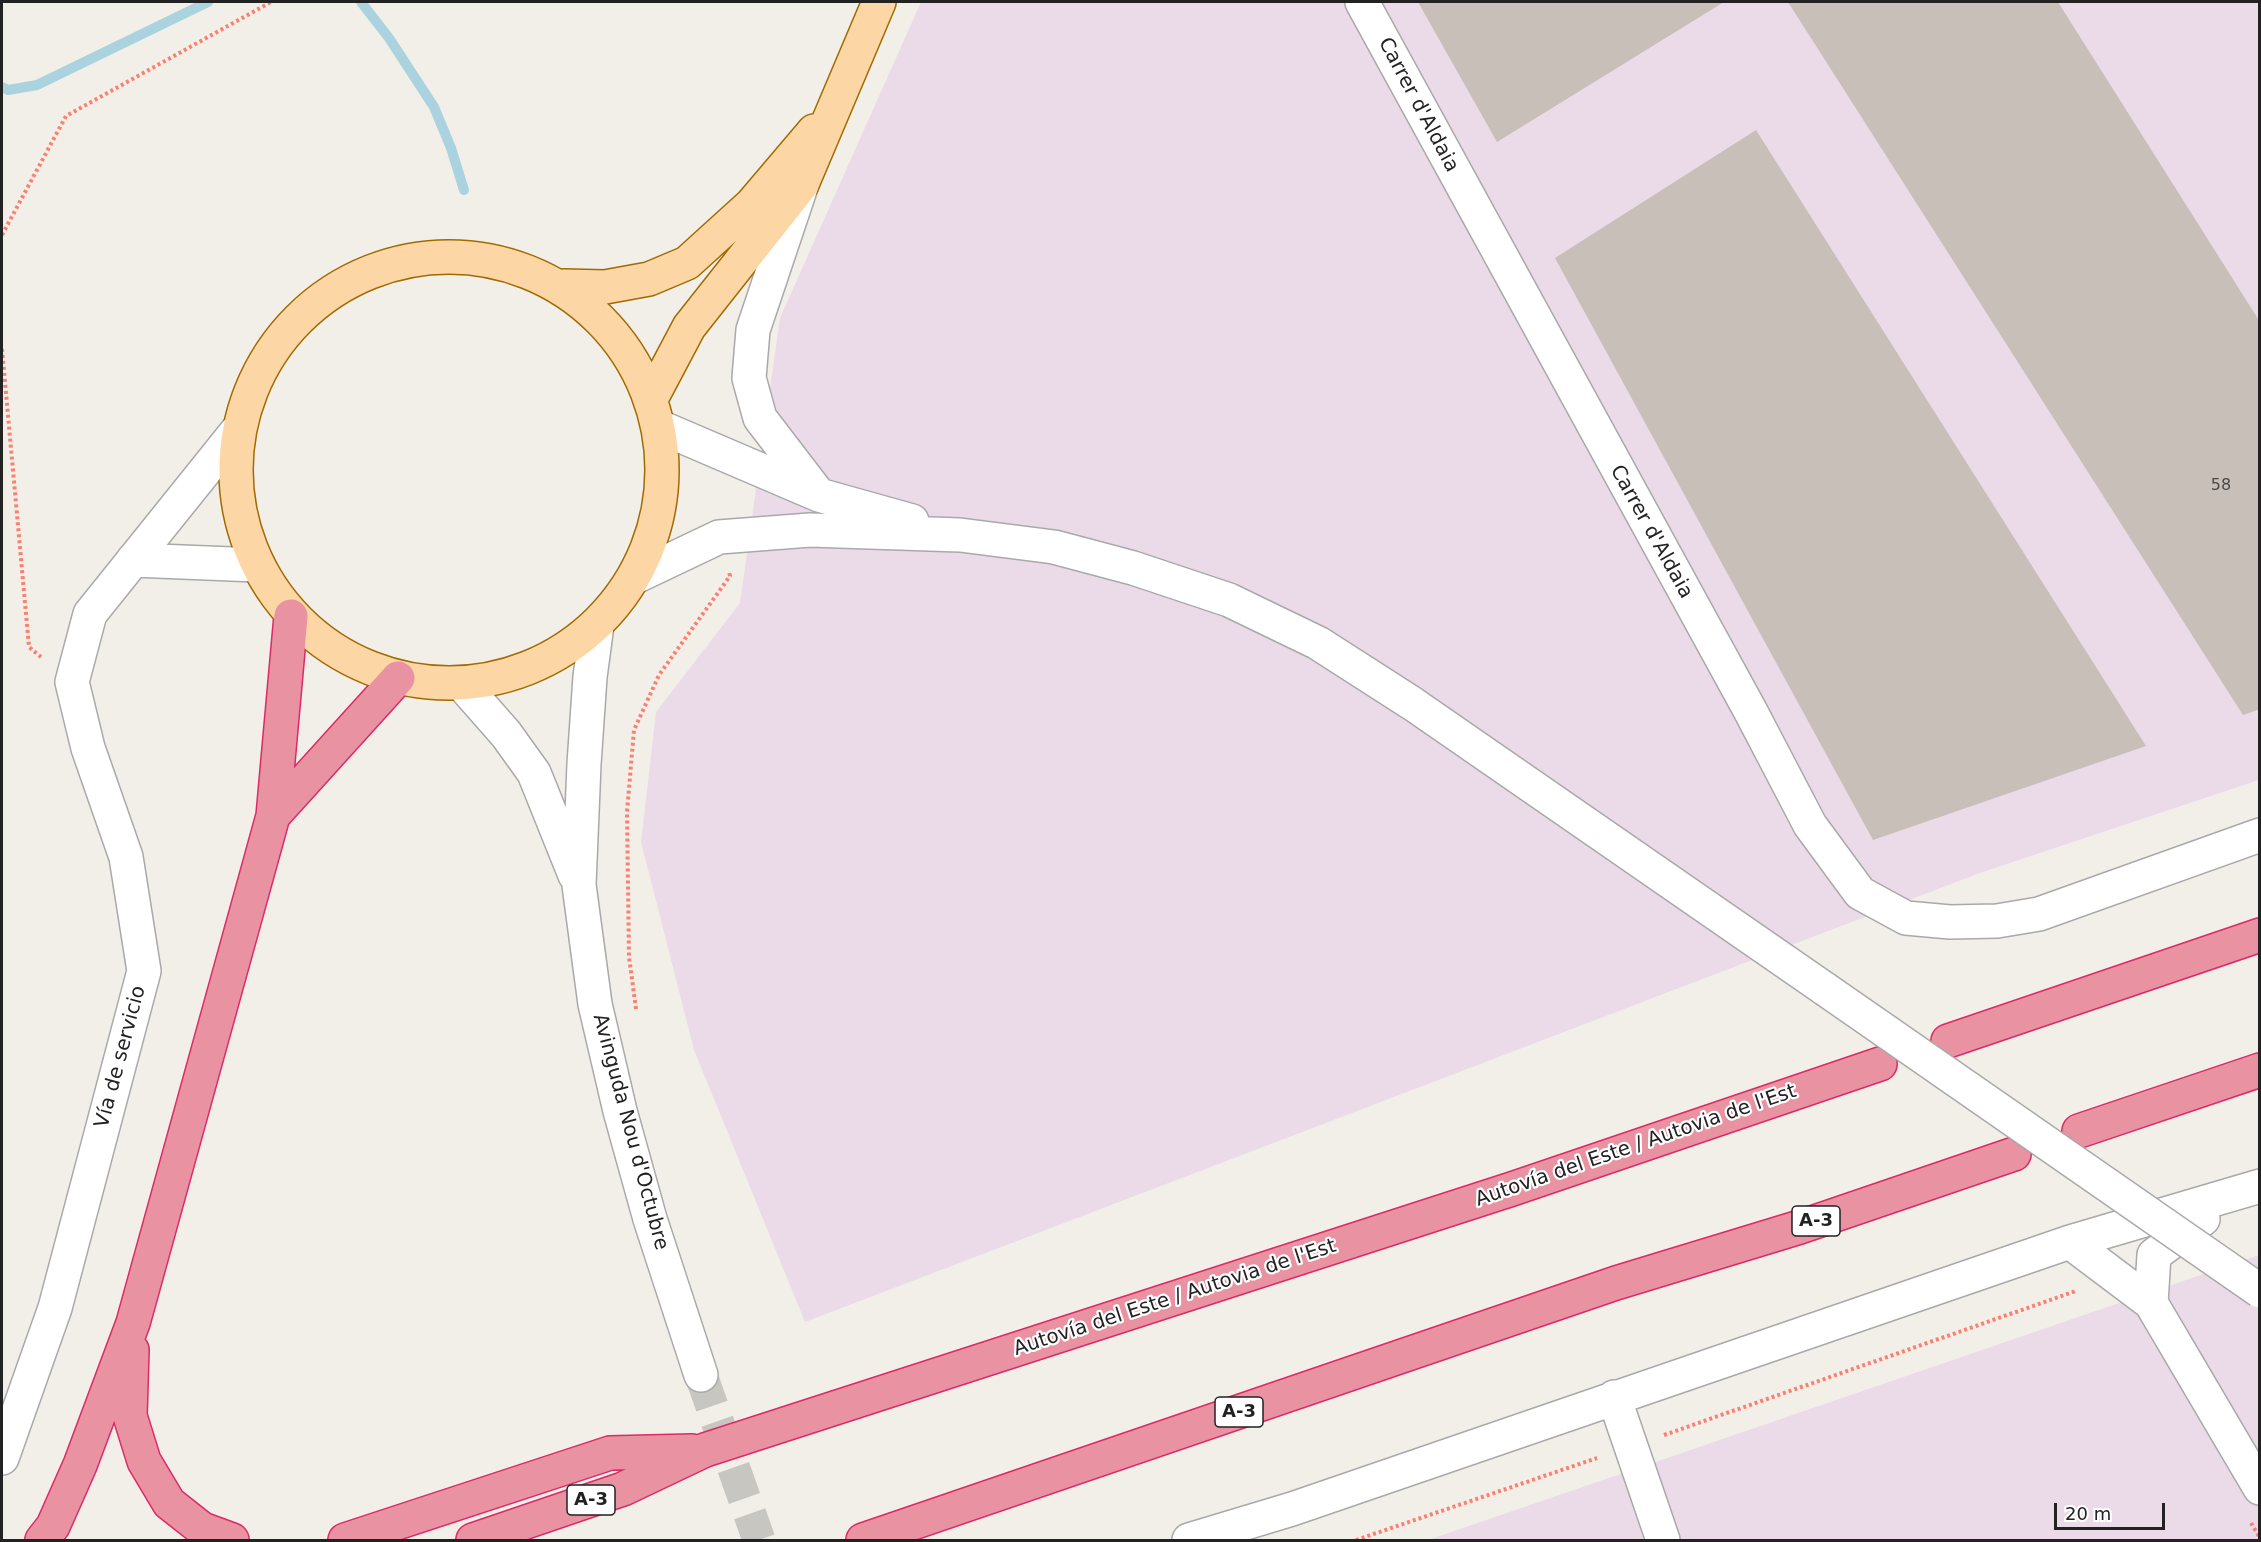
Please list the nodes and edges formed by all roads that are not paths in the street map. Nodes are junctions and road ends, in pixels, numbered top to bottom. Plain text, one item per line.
1 (879, 2) edge
2 (1362, 2) edge
3 (834, 108) junction
4 (802, 184) junction
5 (564, 286) junction
6 (656, 412) junction
7 (237, 431) junction
8 (819, 495) junction
9 (960, 535) junction
10 (133, 560) junction
11 (256, 565) junction
12 (635, 577) junction
13 (291, 616) junction
14 (597, 625) junction
15 (398, 678) junction
16 (462, 684) junction
17 (273, 816) junction
18 (2259, 835) edge
19 (579, 885) junction
20 (2259, 935) edge
21 (1948, 1041) dead end
22 (1880, 1064) dead end
23 (2259, 1070) edge
24 (2079, 1131) dead end
25 (2014, 1154) dead end
26 (2249, 1190) edge
27 (2070, 1242) junction
28 (2259, 1291) edge
29 (2151, 1303) junction
30 (133, 1323) junction
31 (701, 1375) tunnel mouth
32 (1614, 1397) junction
33 (705, 1450) junction
34 (2, 1458) edge
35 (2259, 1488) edge
36 (42, 1540) edge
37 (231, 1540) edge
38 (345, 1540) edge
39 (473, 1540) edge
40 (863, 1540) edge
41 (1189, 1540) edge
42 (1663, 1540) edge

1 - 3 main road
2 - 18 street, Carrer d'Aldaia
3 - 4 main road
3 - 5 main road
4 - 6 main road
4 - 8 street
5 - 6 main road
5 - 7 main road
6 - 8 street
6 - 12 main road
7 - 10 street, Vía de servicio
7 - 11 main road
8 - 9 street
9 - 12 street
9 - 28 street, bridge
10 - 11 street
10 - 34 street, Vía de servicio
11 - 13 main road
12 - 14 main road
13 - 15 main road
13 - 17 highway
14 - 16 main road
14 - 19 street
15 - 16 main road
15 - 17 highway
16 - 19 street
17 - 30 highway
19 - 31 street, Avinguda Nou d'Octubre
20 - 21 highway
22 - 33 highway, Autovía del Este / Autovia de l'Est / A-3
23 - 24 highway
25 - 40 highway, A-3
26 - 27 street
26 - 29 street
27 - 29 street
27 - 32 street
29 - 35 street
30 - 36 highway
30 - 37 highway
32 - 41 street
32 - 42 street
33 - 38 highway
33 - 39 highway, Autovía del Este / Autovia de l'Est / A-3

